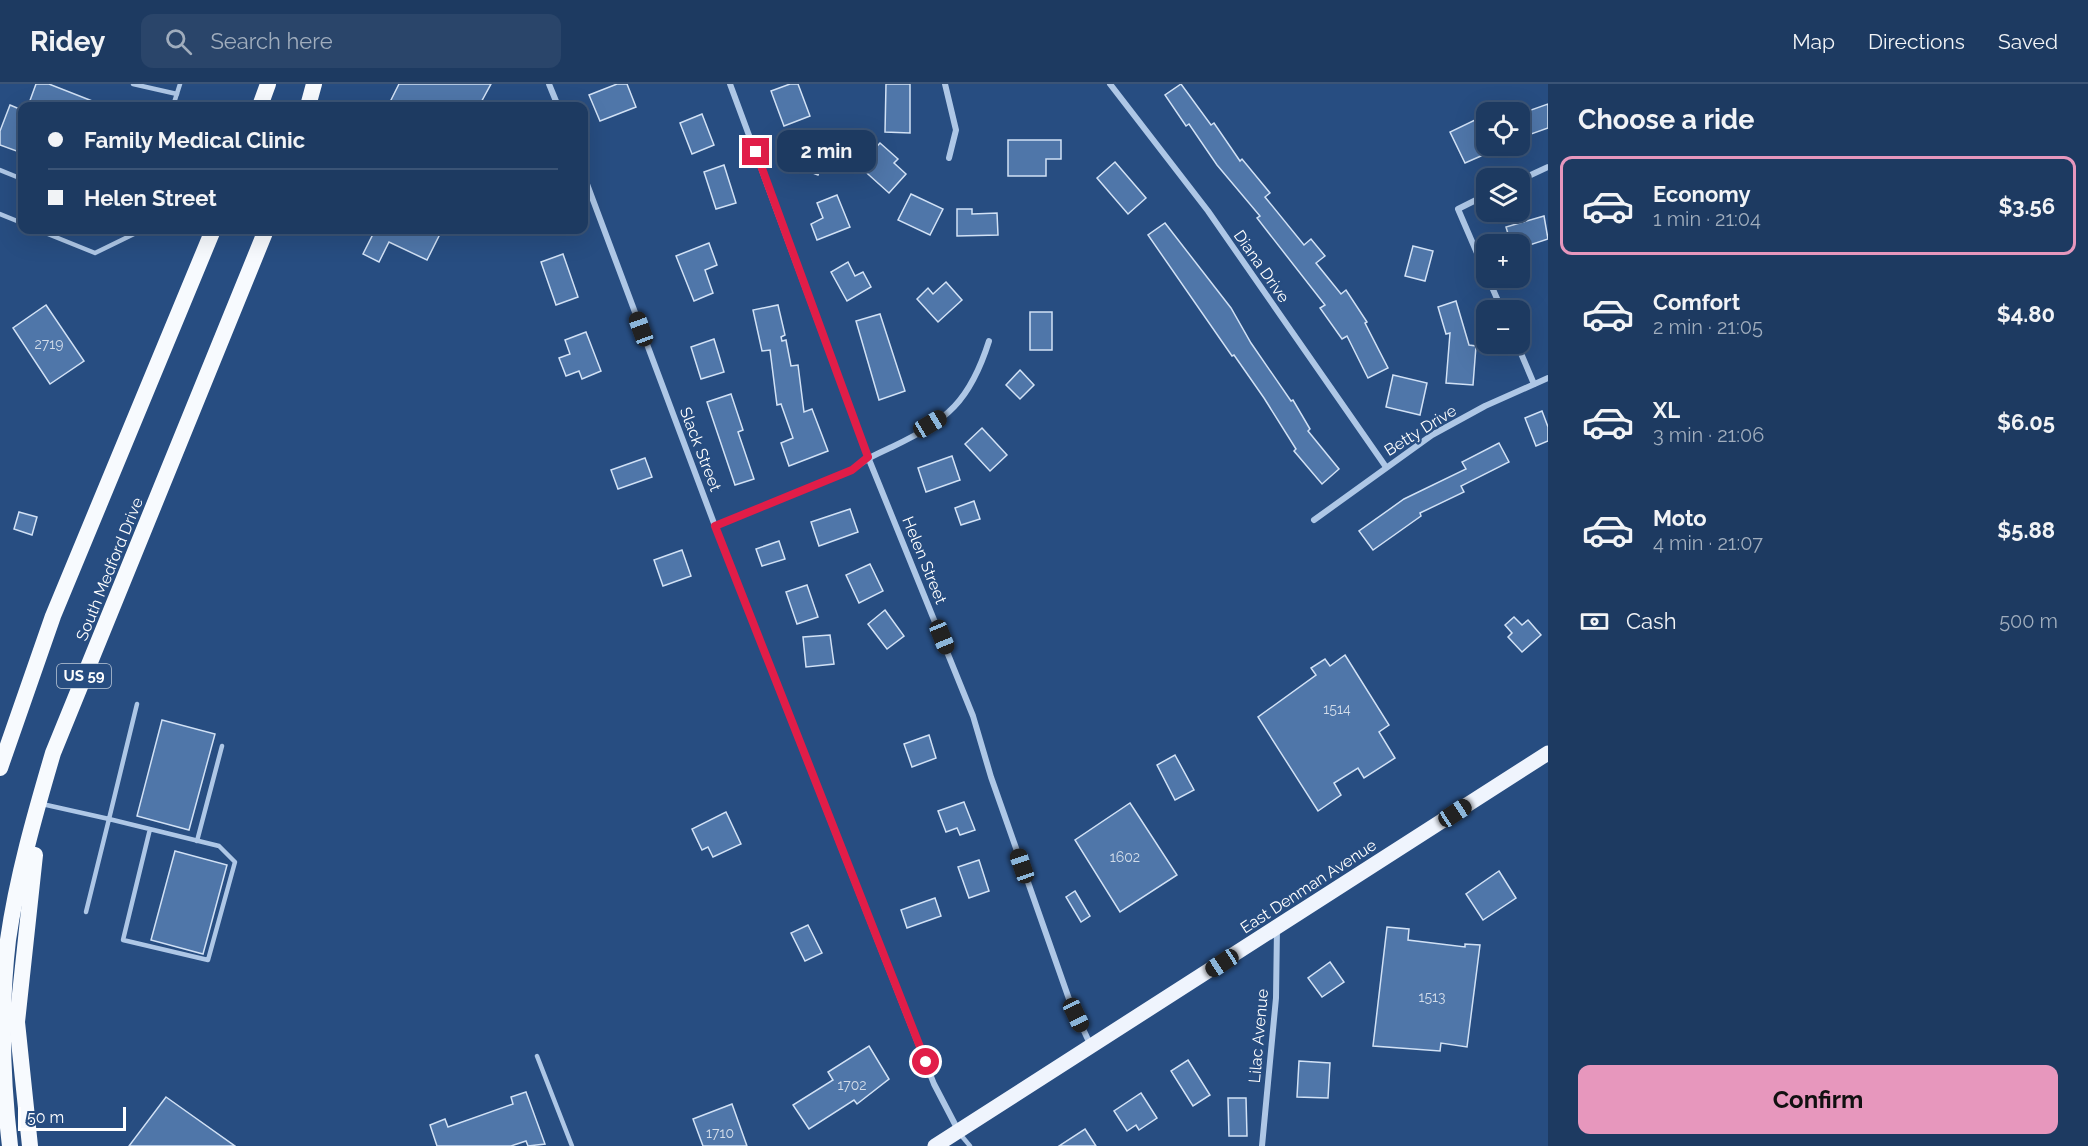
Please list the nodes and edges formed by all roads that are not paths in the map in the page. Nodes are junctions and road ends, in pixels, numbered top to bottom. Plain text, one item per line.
1 (133, 84) edge
2 (180, 84) edge
3 (268, 84) edge
4 (314, 84) edge
5 (549, 84) edge
6 (729, 84) edge
7 (945, 84) edge
8 (1110, 84) edge
9 (144, 85) edge
10 (177, 94) junction
11 (174, 102) edge
12 (261, 102) edge
13 (309, 102) edge
14 (556, 102) edge
15 (949, 158) dead end
16 (1548, 167) edge
17 (0, 170) edge
18 (1530, 175) edge
19 (18, 177) edge
20 (588, 187) edge
21 (1476, 200) edge
22 (0, 214) edge
23 (18, 221) edge
24 (48, 234) edge
25 (134, 234) edge
26 (211, 234) edge
27 (264, 234) edge
28 (1476, 251) edge
29 (989, 341) dead end
30 (1521, 354) edge
31 (1548, 378) edge
32 (1534, 384) junction
33 (868, 457) junction
34 (1386, 468) junction
35 (1314, 520) dead end
36 (715, 526) junction
37 (137, 704) dead end
38 (222, 746) dead end
39 (1548, 753) edge
40 (0, 768) edge
41 (45, 780) junction
42 (42, 804) junction
43 (109, 819) junction
44 (150, 829) junction
45 (197, 841) junction
46 (86, 912) dead end
47 (1278, 928) junction
48 (1092, 1047) junction
49 (537, 1056) dead end
50 (958, 1131) junction
51 (10, 1146) edge
52 (30, 1146) edge
53 (572, 1146) edge
54 (935, 1146) edge
55 (970, 1146) edge
56 (1262, 1146) edge

1 - 9 lane
2 - 10 lane
3 - 12 highway
4 - 13 highway
5 - 14 street
6 - 33 street, Helen Street
7 - 15 street
8 - 34 street, Diana Drive
9 - 10 lane
10 - 11 lane
16 - 18 street
17 - 19 lane
20 - 36 street, Slack Street
21 - 28 street
22 - 23 lane
24 - 25 lane
26 - 40 highway, South Medford Drive / US 59
27 - 41 highway, South Medford Drive / US 59
29 - 33 street
30 - 32 street
31 - 32 street, Betty Drive
32 - 34 street, Betty Drive
33 - 36 street
33 - 48 street, Helen Street
34 - 35 street, Betty Drive
36 - 50 street, Slack Street
37 - 43 lane
38 - 45 lane
39 - 47 main road, East Denman Avenue
41 - 42 highway
41 - 51 highway, South Medford Drive / US 59
42 - 43 lane
42 - 52 highway
43 - 44 lane
43 - 46 lane
44 - 45 lane
44 - 45 lane
47 - 48 main road, East Denman Avenue
47 - 56 street, Lilac Avenue
48 - 50 main road, East Denman Avenue
49 - 53 lane
50 - 54 main road, East Denman Avenue
50 - 55 lane

